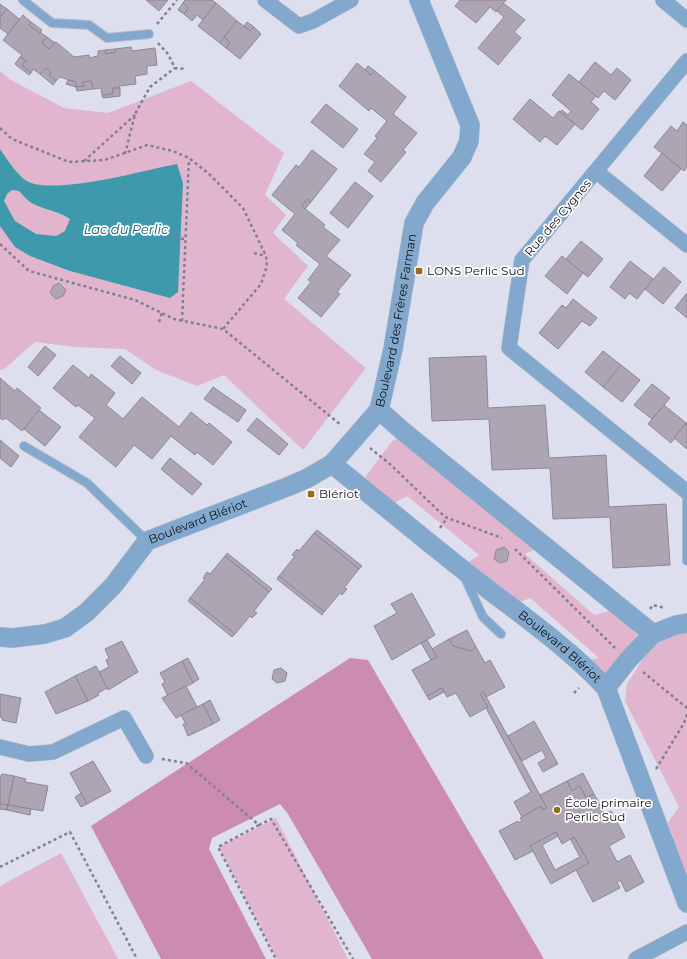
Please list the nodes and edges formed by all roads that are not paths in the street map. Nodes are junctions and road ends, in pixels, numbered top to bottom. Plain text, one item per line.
1 (23, 0) edge
2 (265, 0) edge
3 (351, 0) edge
4 (419, 0) edge
5 (663, 0) edge
6 (687, 20) edge
7 (149, 34) road end
8 (687, 61) edge
9 (597, 172) junction
10 (687, 245) edge
11 (379, 410) junction
12 (24, 446) dead end
13 (332, 464) junction
14 (687, 492) edge
15 (147, 541) junction
16 (687, 561) edge
17 (461, 568) junction
18 (687, 623) edge
19 (502, 634) dead end
20 (653, 634) junction
21 (0, 637) edge
22 (606, 688) junction
23 (0, 747) edge
24 (146, 756) road end
25 (687, 903) edge
26 (687, 932) edge
27 (636, 959) edge

1 - 7 lane
2 - 3 street
4 - 11 street, Boulevard des Frères Farman
5 - 6 street
8 - 9 street, Rue des Cygnes
9 - 10 street
9 - 14 street, Rue des Cygnes
11 - 13 street, Boulevard Blériot
11 - 20 street, Boulevard des Frères Farman
12 - 15 lane
13 - 15 street, Boulevard Blériot
13 - 17 street, Boulevard Blériot
14 - 16 lane
15 - 21 street, Boulevard Blériot
17 - 19 lane
17 - 22 street, Boulevard Blériot
18 - 20 street
20 - 22 street
22 - 25 street, Boulevard Blériot
23 - 24 street
26 - 27 street

